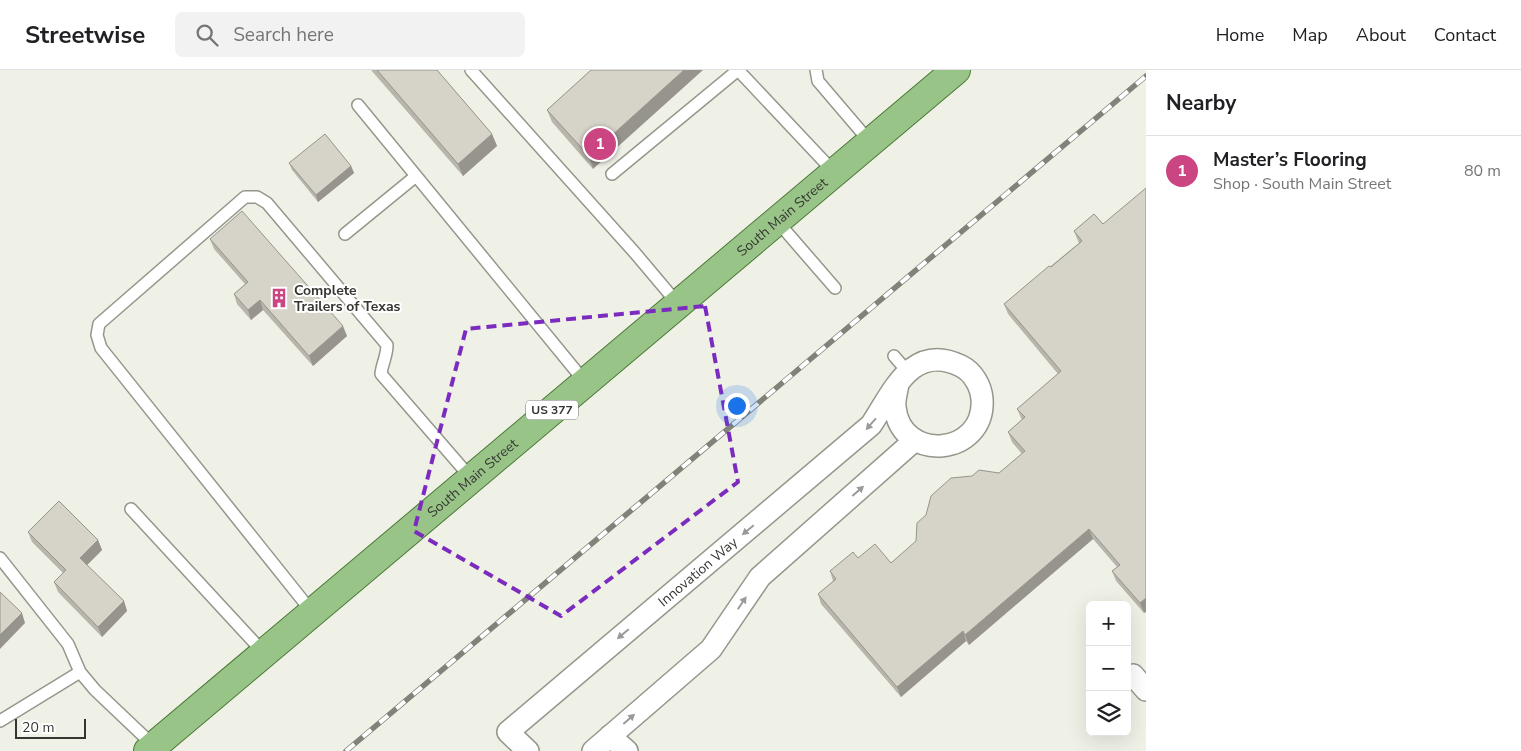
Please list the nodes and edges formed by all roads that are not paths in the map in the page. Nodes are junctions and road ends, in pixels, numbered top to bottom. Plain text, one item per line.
1 (471, 70) edge
2 (738, 70) edge
3 (816, 70) edge
4 (956, 70) edge
5 (358, 105) dead end
6 (870, 142) junction
7 (834, 172) junction
8 (612, 174) dead end
9 (416, 176) junction
10 (776, 221) junction
11 (345, 234) dead end
12 (835, 288) dead end
13 (678, 304) junction
14 (900, 370) junction
15 (585, 382) junction
16 (915, 440) junction
17 (471, 478) junction
18 (131, 509) dead end
19 (0, 558) edge
20 (312, 612) junction
21 (264, 653) junction
22 (80, 672) junction
23 (2, 716) edge
24 (610, 736) junction
25 (151, 748) edge
26 (528, 751) edge
27 (593, 751) edge
28 (627, 751) edge

1 - 13 lane
2 - 7 lane
2 - 8 lane
3 - 6 lane
4 - 6 main road, South Main Street / US 377
5 - 9 lane
6 - 7 main road, South Main Street / US 377
7 - 10 main road, South Main Street / US 377
9 - 11 lane
9 - 15 lane
10 - 12 lane
10 - 13 main road, South Main Street / US 377
13 - 15 main road, South Main Street / US 377
14 - 16 street
14 - 16 street
14 -> 26 street, Innovation Way
15 - 17 main road, South Main Street / US 377
24 -> 16 street
17 - 20 main road, South Main Street / US 377
17 - 20 lane
18 - 21 lane
19 - 22 lane
20 - 21 main road, South Main Street / US 377
21 - 25 main road, South Main Street / US 377
22 - 23 lane
22 - 25 lane
24 - 27 street
24 - 28 street

